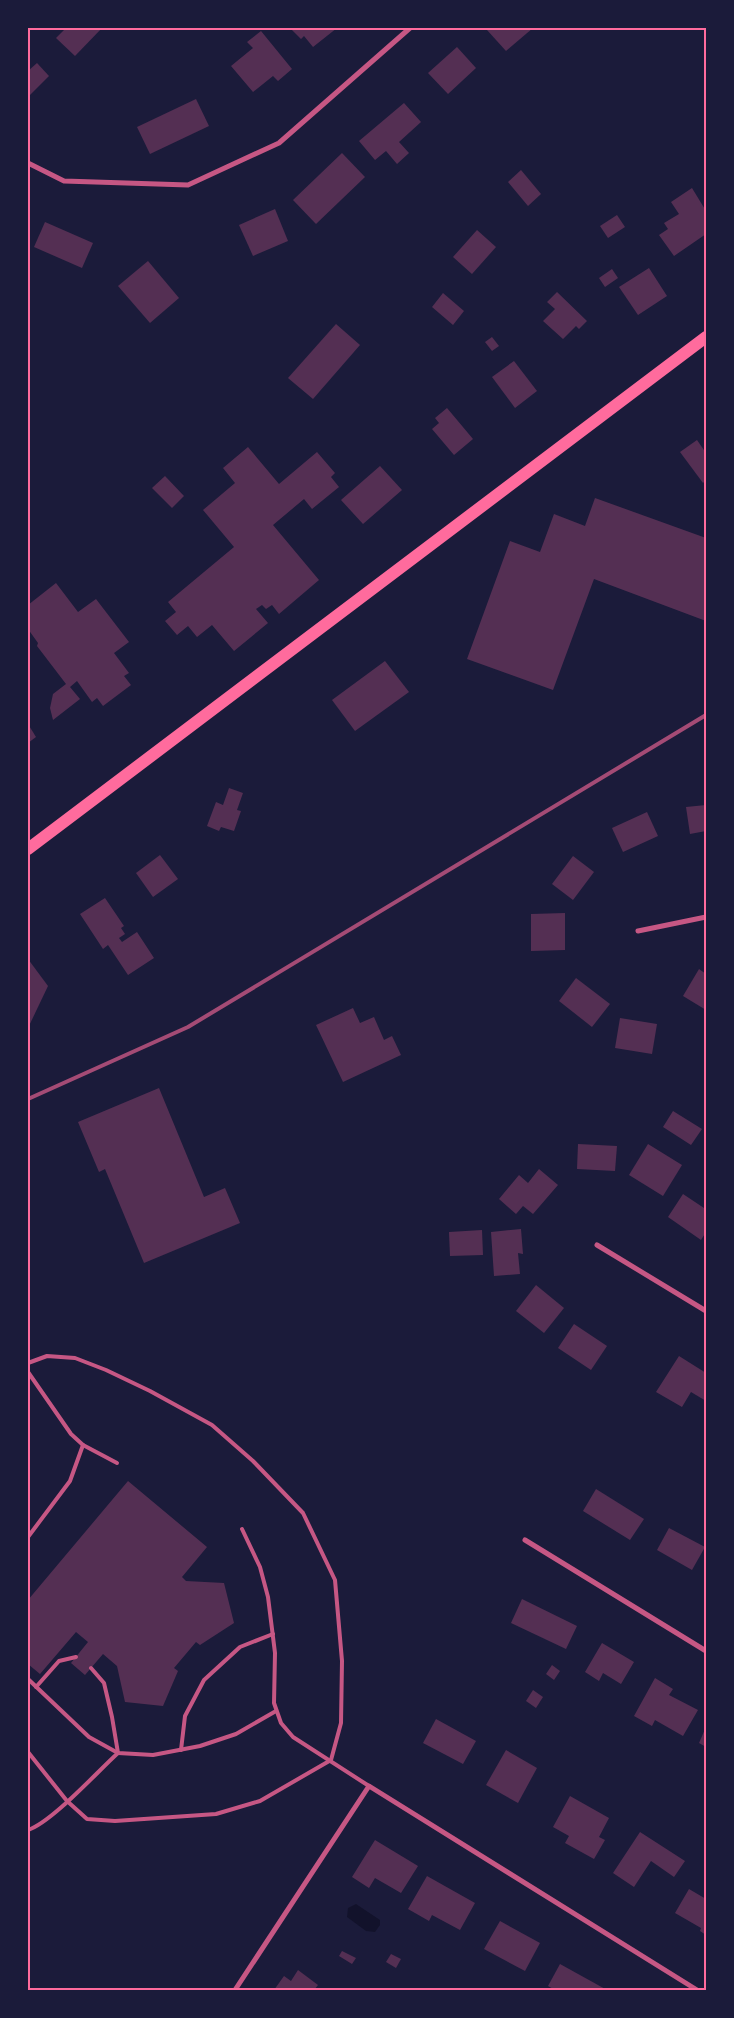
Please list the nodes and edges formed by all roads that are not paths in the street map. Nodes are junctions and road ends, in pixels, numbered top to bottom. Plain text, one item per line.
1 (410, 28) edge
2 (28, 164) edge
3 (706, 337) edge
4 (28, 849) edge
5 (706, 917) edge
6 (638, 930) dead end
7 (597, 1245) dead end
8 (706, 1311) edge
9 (28, 1363) edge
10 (28, 1372) edge
11 (83, 1446) junction
12 (118, 1463) dead end
13 (242, 1529) dead end
14 (28, 1537) edge
15 (525, 1540) dead end
16 (273, 1634) junction
17 (706, 1651) edge
18 (76, 1657) dead end
19 (91, 1668) dead end
20 (28, 1679) edge
21 (36, 1687) junction
22 (276, 1711) junction
23 (181, 1750) junction
24 (28, 1752) edge
25 (118, 1753) junction
26 (331, 1760) junction
27 (369, 1786) junction
28 (68, 1801) junction
29 (28, 1830) edge
30 (235, 1990) edge
31 (697, 1990) edge

1 - 2 street
3 - 4 main road
5 - 6 street
7 - 8 street
9 - 26 lane
10 - 11 lane
11 - 12 lane
11 - 14 lane
13 - 16 lane
15 - 17 street
16 - 22 lane
16 - 23 lane
18 - 21 lane
19 - 25 lane
20 - 21 lane
21 - 25 lane
22 - 23 lane
22 - 26 lane
23 - 25 lane
24 - 28 lane
25 - 28 lane
26 - 27 lane
26 - 28 lane
27 - 30 street
27 - 31 street
28 - 29 lane

